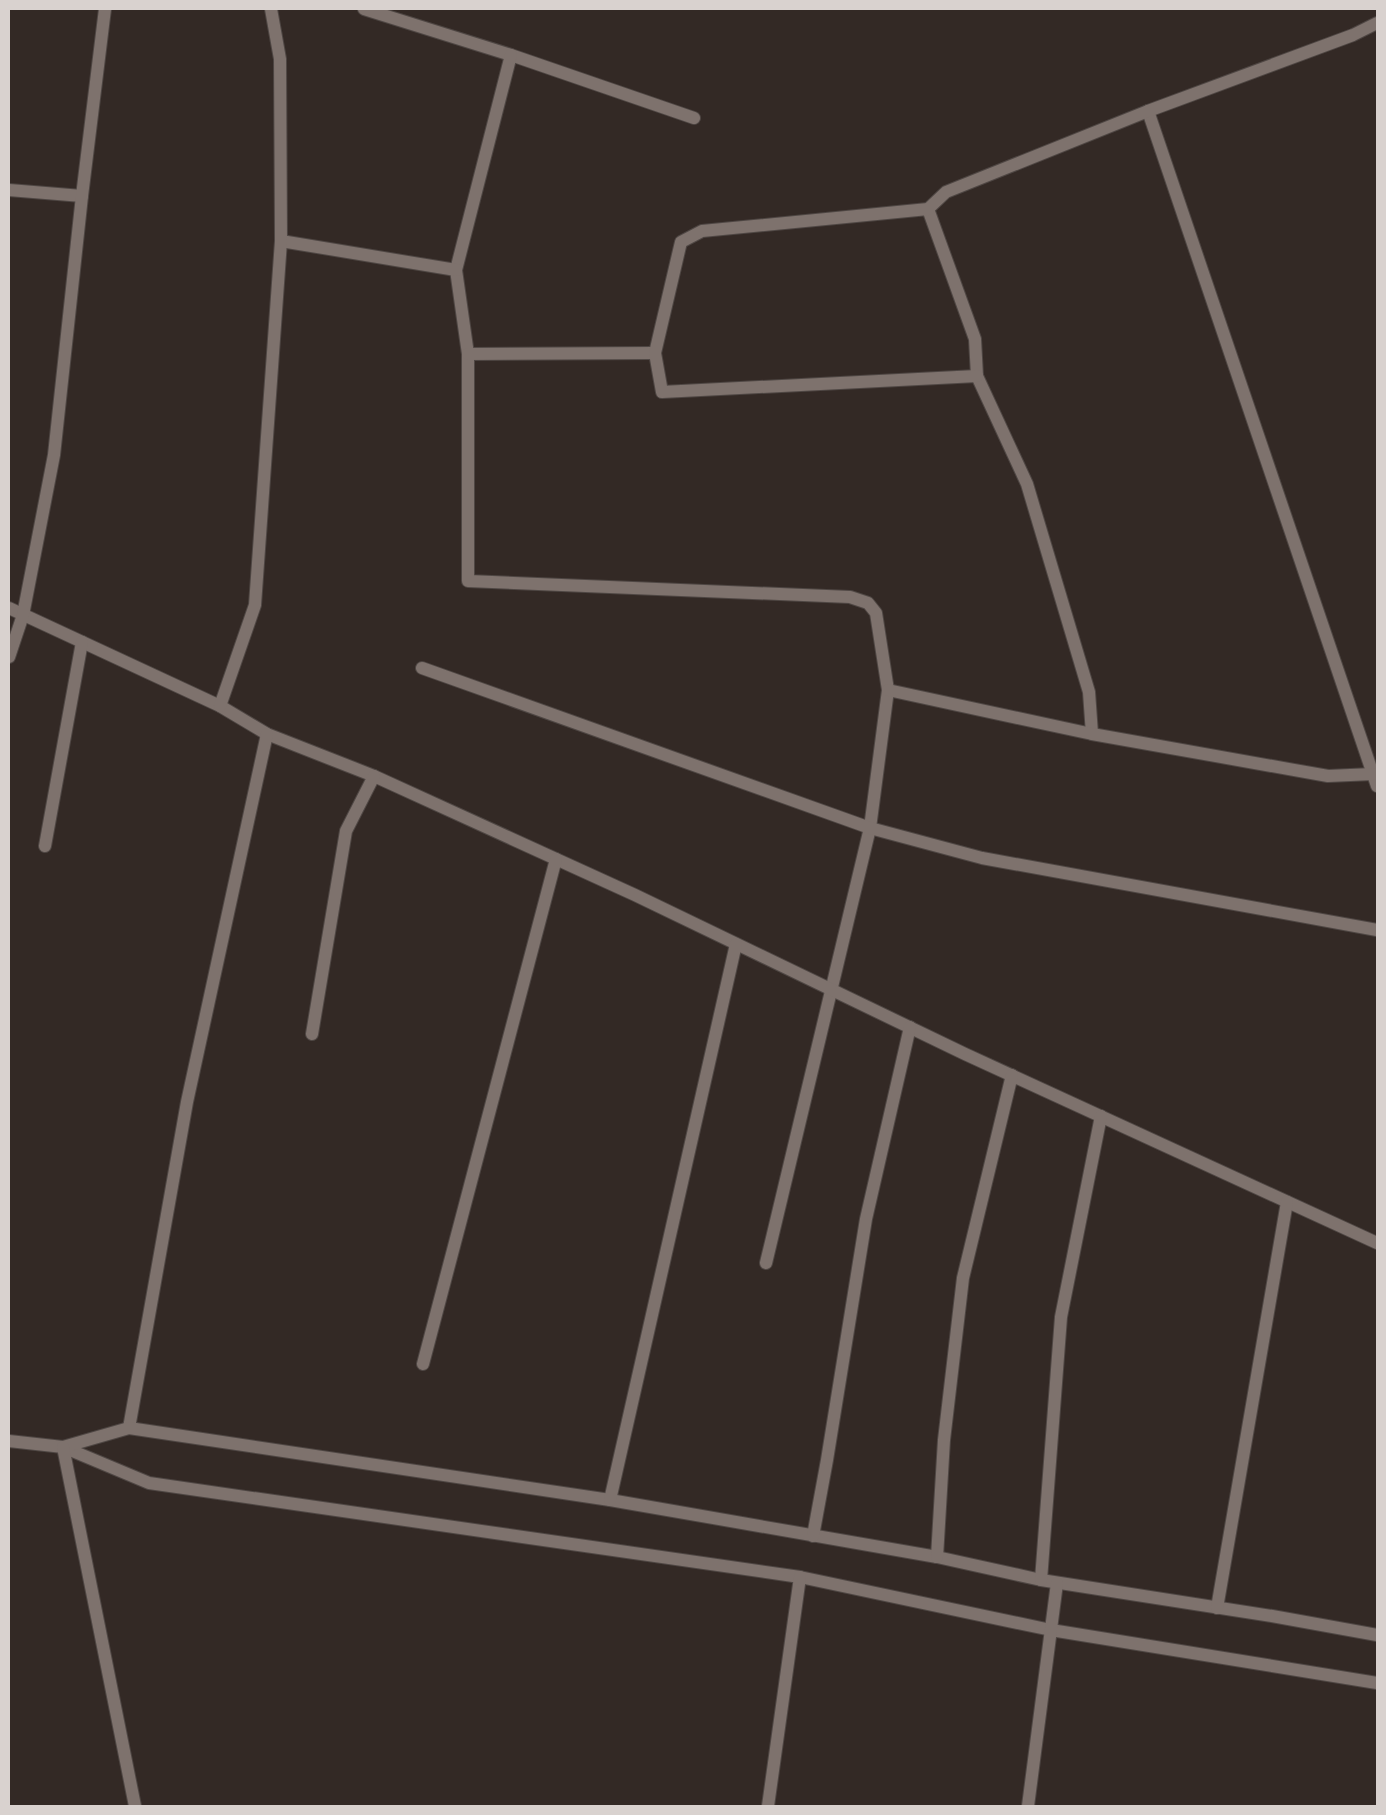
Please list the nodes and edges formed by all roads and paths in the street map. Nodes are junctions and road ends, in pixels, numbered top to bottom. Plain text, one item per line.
1 (105, 9) edge
2 (271, 9) edge
3 (364, 9) edge
4 (1377, 23) edge
5 (511, 55) junction
6 (1148, 111) junction
7 (694, 118) dead end
8 (9, 190) edge
9 (82, 196) junction
10 (928, 209) junction
11 (281, 241) junction
12 (456, 270) junction
13 (654, 353) junction
14 (468, 354) junction
15 (977, 376) junction
16 (9, 608) edge
17 (23, 615) junction
18 (82, 642) junction
19 (9, 657) edge
20 (422, 668) dead end
21 (888, 690) junction
22 (220, 706) junction
23 (267, 734) junction
24 (1092, 734) junction
25 (374, 776) junction
26 (1375, 780) edge
27 (870, 828) junction
28 (45, 846) dead end
29 (556, 859) junction
30 (1377, 930) edge
31 (736, 944) junction
32 (830, 989) junction
33 (910, 1027) junction
34 (312, 1034) dead end
35 (1012, 1075) junction
36 (1102, 1116) junction
37 (1287, 1202) junction
38 (1377, 1243) edge
39 (766, 1263) dead end
40 (423, 1364) dead end
41 (129, 1428) junction
42 (9, 1441) edge
43 (63, 1447) junction
44 (610, 1500) junction
45 (813, 1536) junction
46 (937, 1556) junction
47 (800, 1577) junction
48 (1041, 1580) junction
49 (1057, 1583) junction
50 (1217, 1608) junction
51 (1051, 1630) junction
52 (1377, 1635) edge
53 (1377, 1683) edge
54 (135, 1806) edge
55 (768, 1806) edge
56 (1028, 1806) edge

1 - 9 street
2 - 11 street
3 - 5 street
4 - 6 street
5 - 7 street
5 - 12 street
6 - 10 street
6 - 26 street
8 - 9 street
9 - 17 street
10 - 13 street
10 - 15 street
11 - 12 street
11 - 22 street
12 - 14 street
13 - 14 street
13 - 15 street
14 - 21 street
15 - 24 street
16 - 17 street
17 - 18 street
17 - 19 street
18 - 22 street
18 - 28 street
20 - 27 street
21 - 24 street
21 - 27 street
22 - 23 street
23 - 25 street
23 - 41 street
24 - 26 street
25 - 29 street
25 - 34 street
27 - 30 street
27 - 32 street
29 - 31 street
29 - 40 street
31 - 32 street
31 - 44 street
32 - 33 street
32 - 39 street
33 - 35 street
33 - 45 street
35 - 36 street
35 - 46 street
36 - 37 street
36 - 48 street
37 - 38 street
37 - 50 street
41 - 43 street
41 - 44 street
42 - 43 street
43 - 47 street
43 - 54 street
44 - 45 street
45 - 46 street
46 - 48 street
47 - 51 street
47 - 55 street
48 - 49 street
49 - 50 street
49 - 51 street
50 - 52 street
51 - 53 street
51 - 56 street

